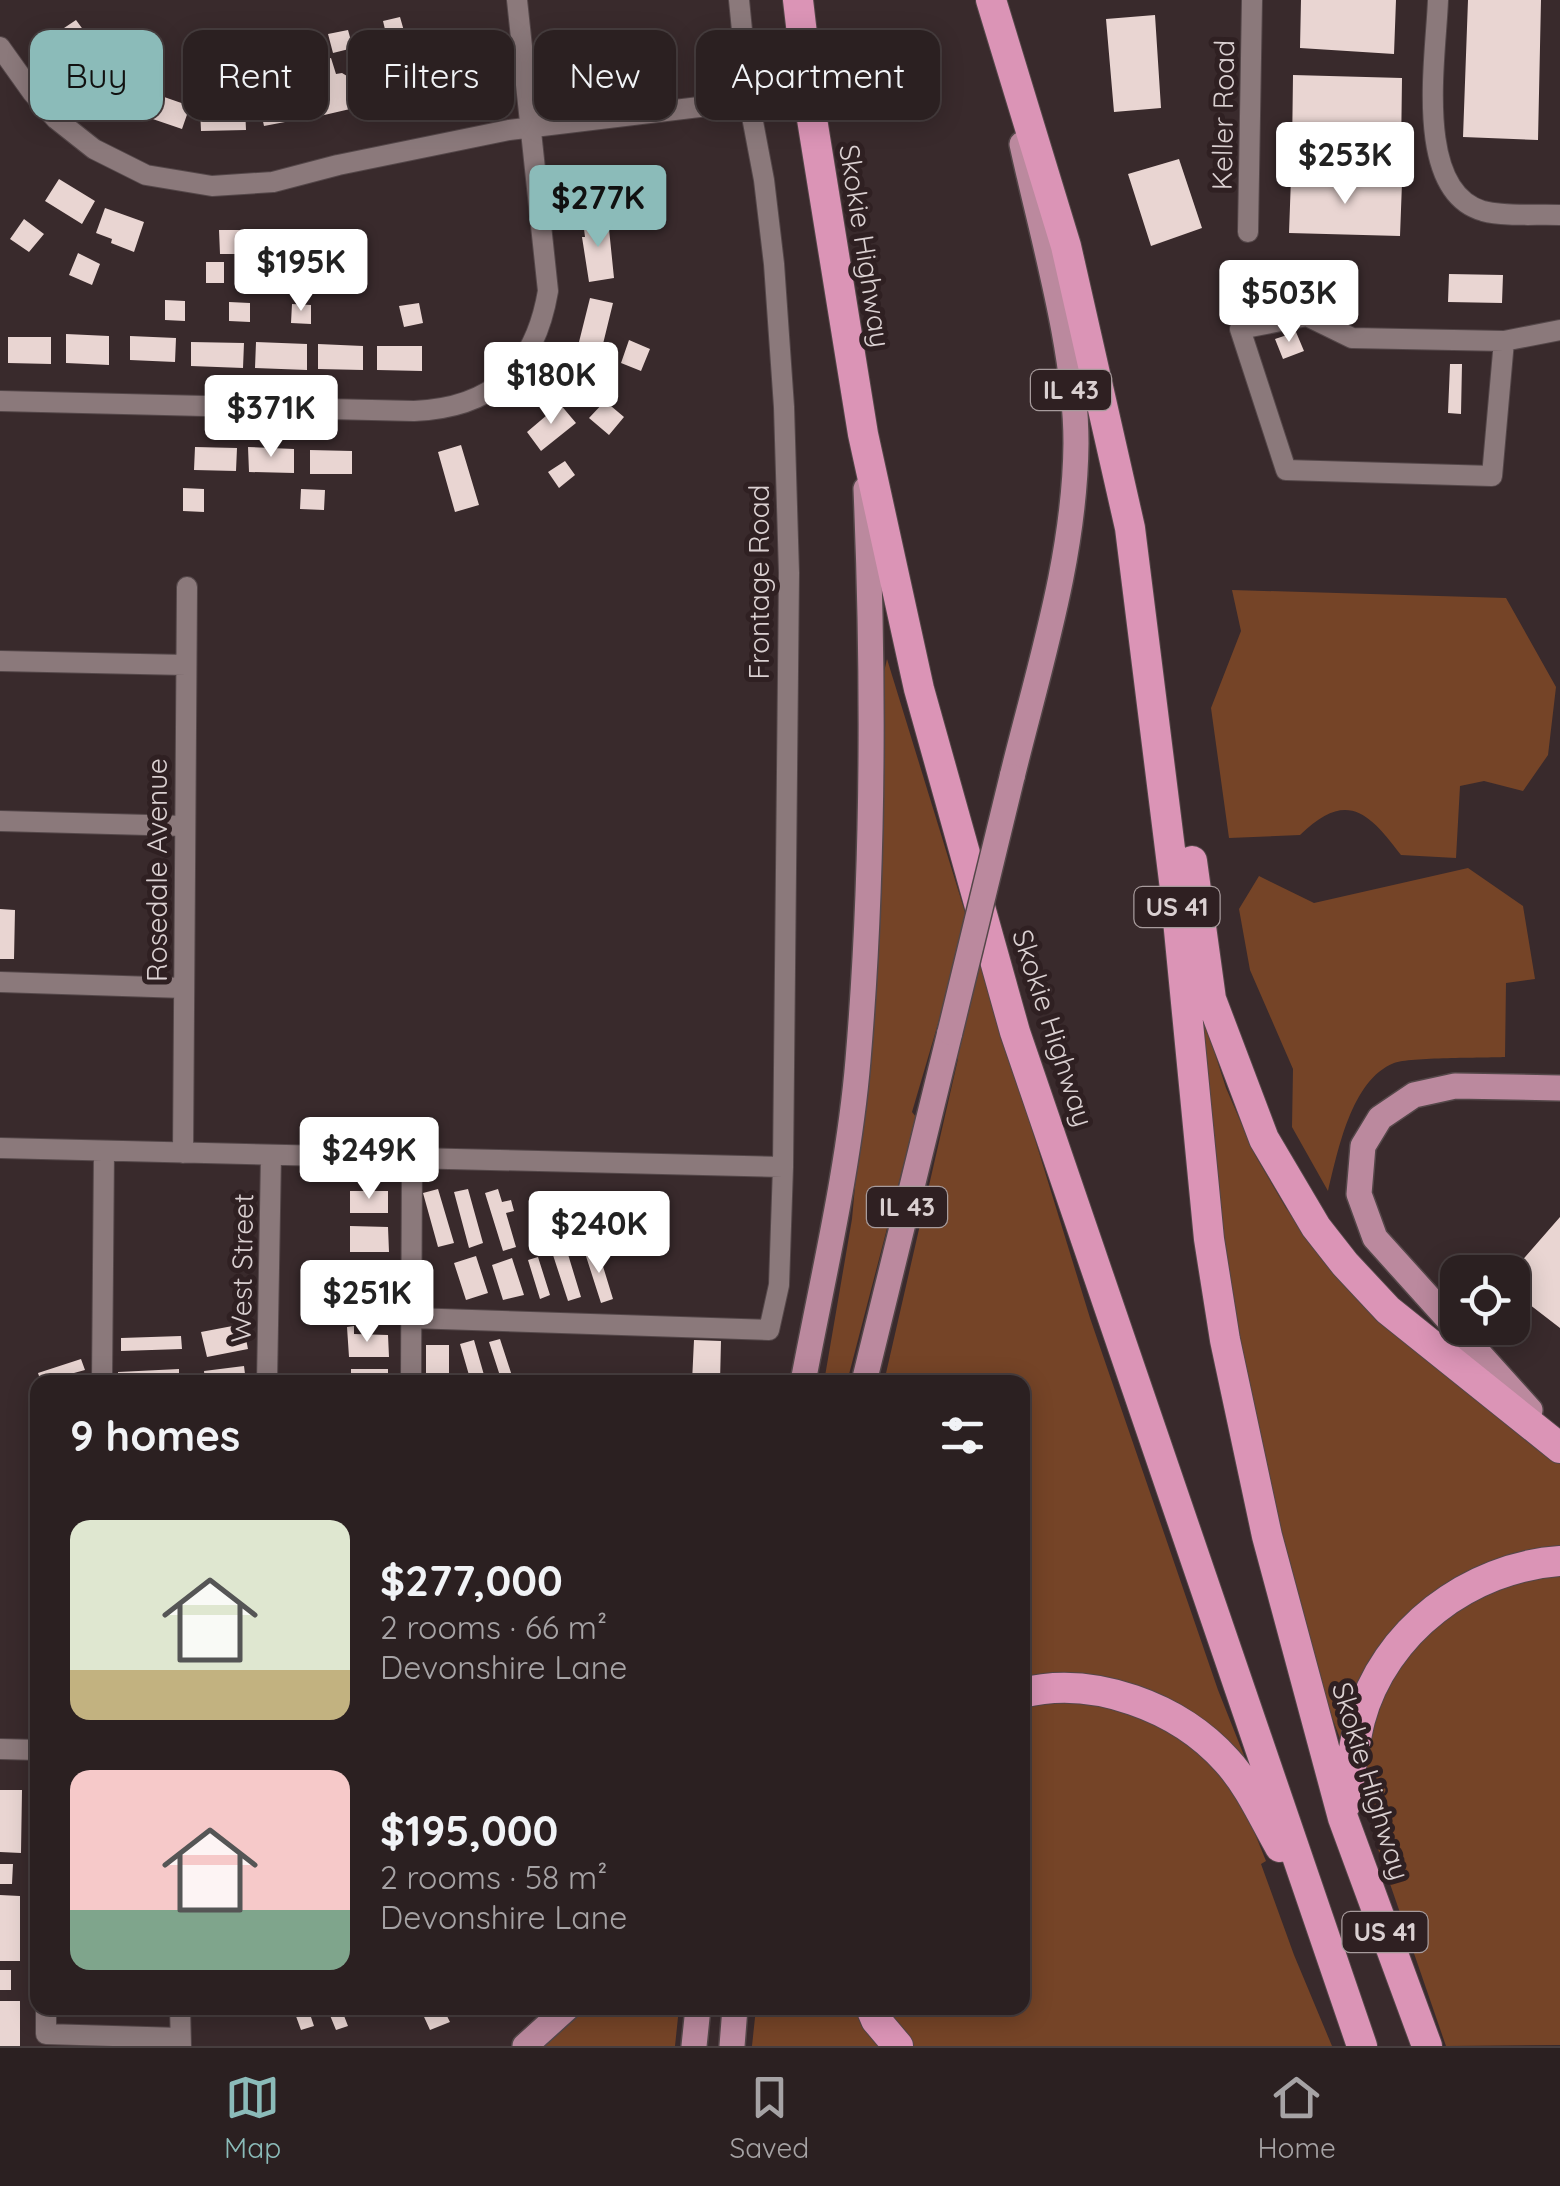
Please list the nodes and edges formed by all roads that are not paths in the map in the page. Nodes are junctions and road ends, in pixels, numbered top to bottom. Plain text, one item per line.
1 (517, 0) edge
2 (739, 0) edge
3 (798, 0) edge
4 (1252, 0) edge
5 (1438, 0) edge
6 (992, 2) edge
7 (742, 30) edge
8 (0, 47) edge
9 (696, 108) edge
10 (753, 120) edge
11 (530, 128) junction
12 (1560, 215) edge
13 (1248, 232) dead end
14 (1560, 330) edge
15 (1504, 341) junction
16 (0, 401) edge
17 (863, 434) junction
18 (1130, 528) junction
19 (187, 587) dead end
20 (0, 662) edge
21 (186, 665) junction
22 (0, 822) edge
23 (185, 826) junction
24 (0, 982) edge
25 (184, 988) junction
26 (1560, 1088) edge
27 (0, 1148) edge
28 (104, 1151) junction
29 (183, 1152) junction
30 (271, 1154) junction
31 (412, 1158) junction
32 (783, 1167) junction
33 (411, 1318) junction
34 (102, 1375) edge
35 (267, 1375) edge
36 (411, 1375) edge
37 (805, 1375) edge
38 (866, 1375) edge
39 (1560, 1446) edge
40 (1560, 1561) edge
41 (1030, 1690) edge
42 (0, 1749) edge
43 (30, 1750) edge
44 (1343, 1818) junction
45 (1313, 1905) junction
46 (47, 2015) edge
47 (180, 2015) edge
48 (559, 2015) edge
49 (697, 2015) edge
50 (734, 2015) edge
51 (874, 2015) edge
52 (181, 2042) edge
53 (524, 2046) edge
54 (694, 2046) edge
55 (732, 2046) edge
56 (898, 2046) edge
57 (1362, 2046) edge
58 (1428, 2046) edge

1 - 11 street
2 - 7 street, Frontage Road
3 - 17 highway, Skokie Highway / US 41
4 - 13 street, Keller Road
5 - 12 street
6 - 18 highway, Skokie Highway / US 41
6 - 38 main road, IL 43, bridge
8 - 11 street
9 - 11 street
10 - 32 street, Frontage Road
11 - 16 street
14 - 15 street
15 - 15 street
17 - 37 main road, IL 43
17 - 45 highway, Skokie Highway / US 41
18 - 39 highway
18 - 44 highway, Skokie Highway / US 41
19 - 21 street, Rosedale Avenue
20 - 21 street
21 - 23 street, Rosedale Avenue
22 - 23 street
23 - 25 street, Rosedale Avenue
24 - 25 street
25 - 29 street, Rosedale Avenue
26 - 39 main road
27 - 28 street
28 - 29 street
28 - 34 street
29 - 30 street
30 - 31 street
30 - 35 street, West Street
31 - 32 street
31 - 33 street
32 - 33 street, Frontage Road
33 - 36 street
40 - 44 highway
41 - 45 highway
42 - 43 street
44 - 58 highway, Skokie Highway / US 41
45 - 57 highway, Skokie Highway / US 41
46 - 52 street
47 - 52 street
48 - 53 main road
49 - 54 main road
50 - 55 main road
51 - 56 highway

